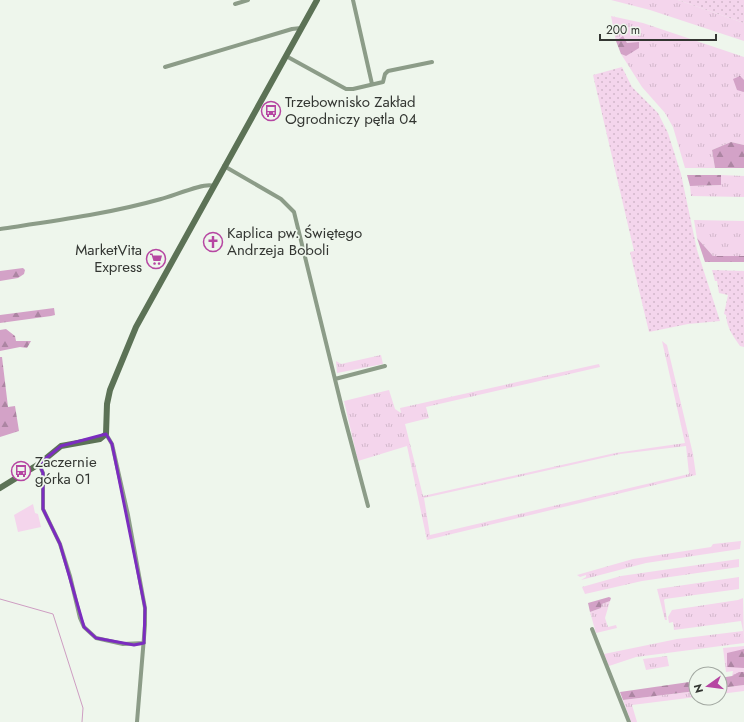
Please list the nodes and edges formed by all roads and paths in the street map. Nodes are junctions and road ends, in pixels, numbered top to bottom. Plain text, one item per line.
1 (248, 0) edge
2 (317, 0) edge
3 (353, 0) edge
4 (235, 4) dead end
5 (301, 28) junction
6 (286, 56) junction
7 (432, 62) dead end
8 (165, 67) dead end
9 (372, 84) junction
10 (224, 166) junction
11 (213, 186) junction
12 (0, 229) edge
13 (385, 366) dead end
14 (335, 379) junction
15 (106, 434) junction
16 (39, 464) junction
17 (0, 488) edge
18 (368, 506) dead end
19 (592, 629) dead end
20 (144, 643) junction
21 (137, 722) edge
22 (629, 722) edge

1 - 4 street
2 - 5 street
3 - 9 street
5 - 6 street
5 - 8 street
6 - 9 street
6 - 10 street
7 - 9 street
10 - 11 street
10 - 14 street
11 - 12 street
11 - 15 street
13 - 14 street
14 - 18 street
15 - 16 street
15 - 20 street
16 - 17 street
16 - 20 street
19 - 22 street
20 - 21 street

